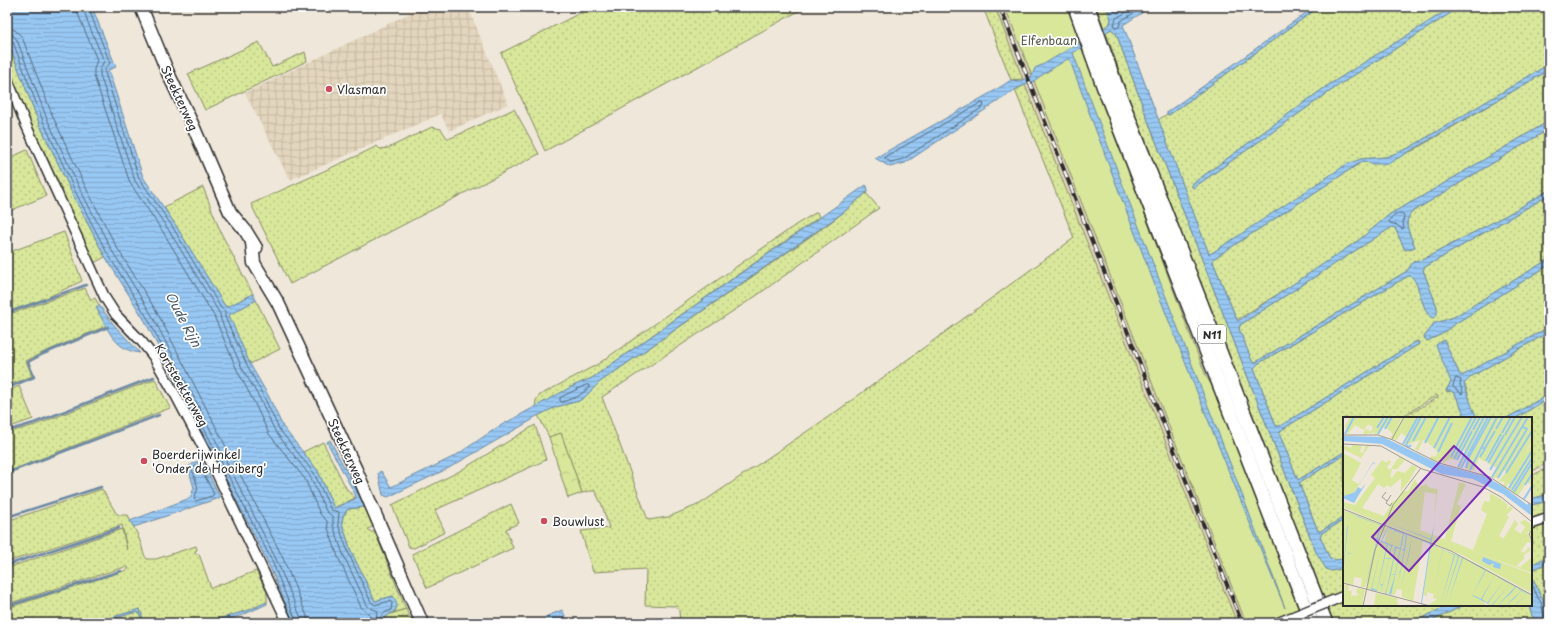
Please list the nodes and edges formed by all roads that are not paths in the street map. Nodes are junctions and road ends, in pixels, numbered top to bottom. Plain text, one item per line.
1 (141, 7) edge
2 (1075, 7) edge
3 (1088, 7) edge
4 (1089, 27) junction
5 (1095, 47) junction
6 (7, 78) edge
7 (1549, 518) edge
8 (1532, 523) edge
9 (1343, 596) edge
10 (288, 623) edge
11 (422, 623) edge
12 (1276, 623) edge
13 (1312, 623) edge
14 (1326, 623) edge

1 - 11 main road, Steekterweg
2 - 4 highway, N11
3 - 4 highway, N11
4 - 5 highway, N11
5 - 13 highway, N11
5 - 14 highway, N11
6 - 10 street, Kortsteekterweg
7 - 8 street
9 - 12 street, bridge

